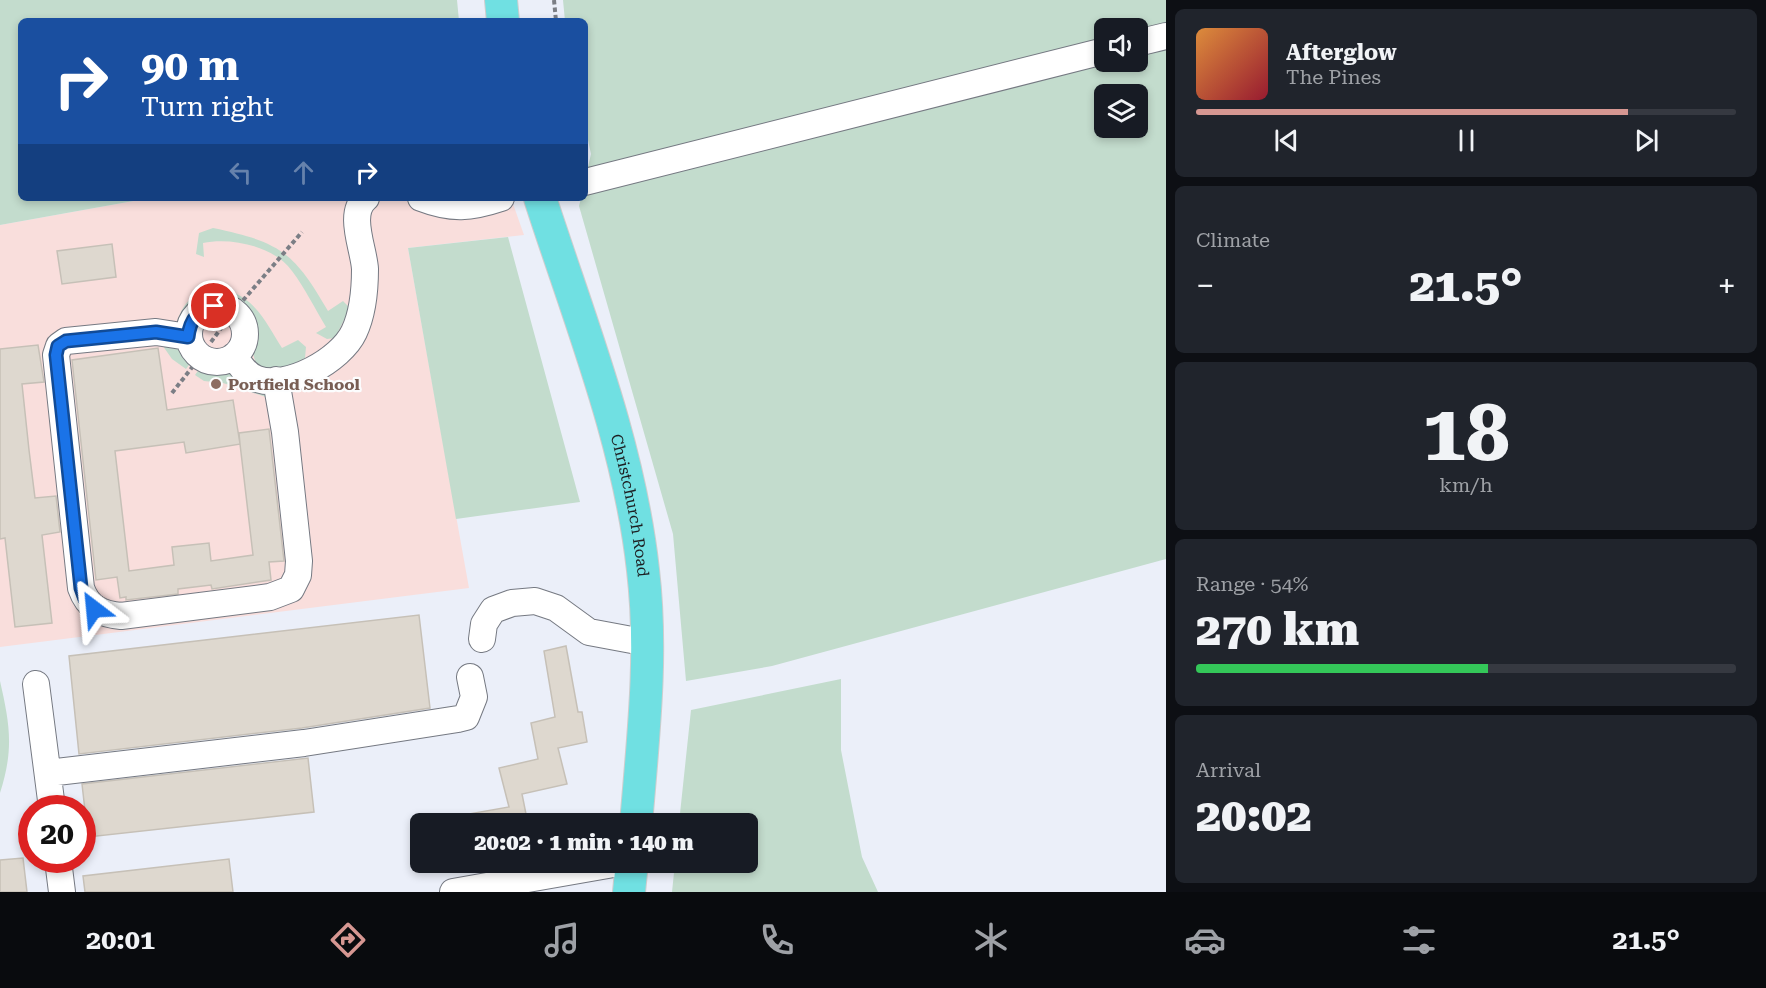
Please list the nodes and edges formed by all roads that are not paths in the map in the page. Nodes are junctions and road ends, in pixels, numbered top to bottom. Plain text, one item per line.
1 (501, 0) edge
2 (503, 18) edge
3 (1166, 36) edge
4 (1148, 40) edge
5 (1094, 54) edge
6 (588, 181) edge
7 (363, 201) edge
8 (429, 201) edge
9 (492, 201) edge
10 (541, 201) edge
11 (194, 347) junction
12 (234, 356) junction
13 (276, 380) junction
14 (482, 639) dead end
15 (648, 644) junction
16 (470, 677) dead end
17 (36, 684) dead end
18 (48, 773) junction
19 (51, 795) edge
20 (637, 813) edge
21 (60, 873) edge
22 (562, 873) edge
23 (631, 873) edge
24 (62, 892) edge
25 (453, 892) edge
26 (629, 892) edge

1 - 2 main road
3 - 4 lane
5 - 6 lane
7 - 13 lane
8 - 9 lane
10 - 15 main road, Christchurch Road
11 - 12 lane
11 - 12 lane
11 - 13 lane
12 - 13 lane
14 - 15 lane
15 - 20 main road, Christchurch Road
16 - 18 lane
17 - 18 lane
18 - 19 lane
21 - 24 lane
22 - 25 lane
23 - 26 main road

